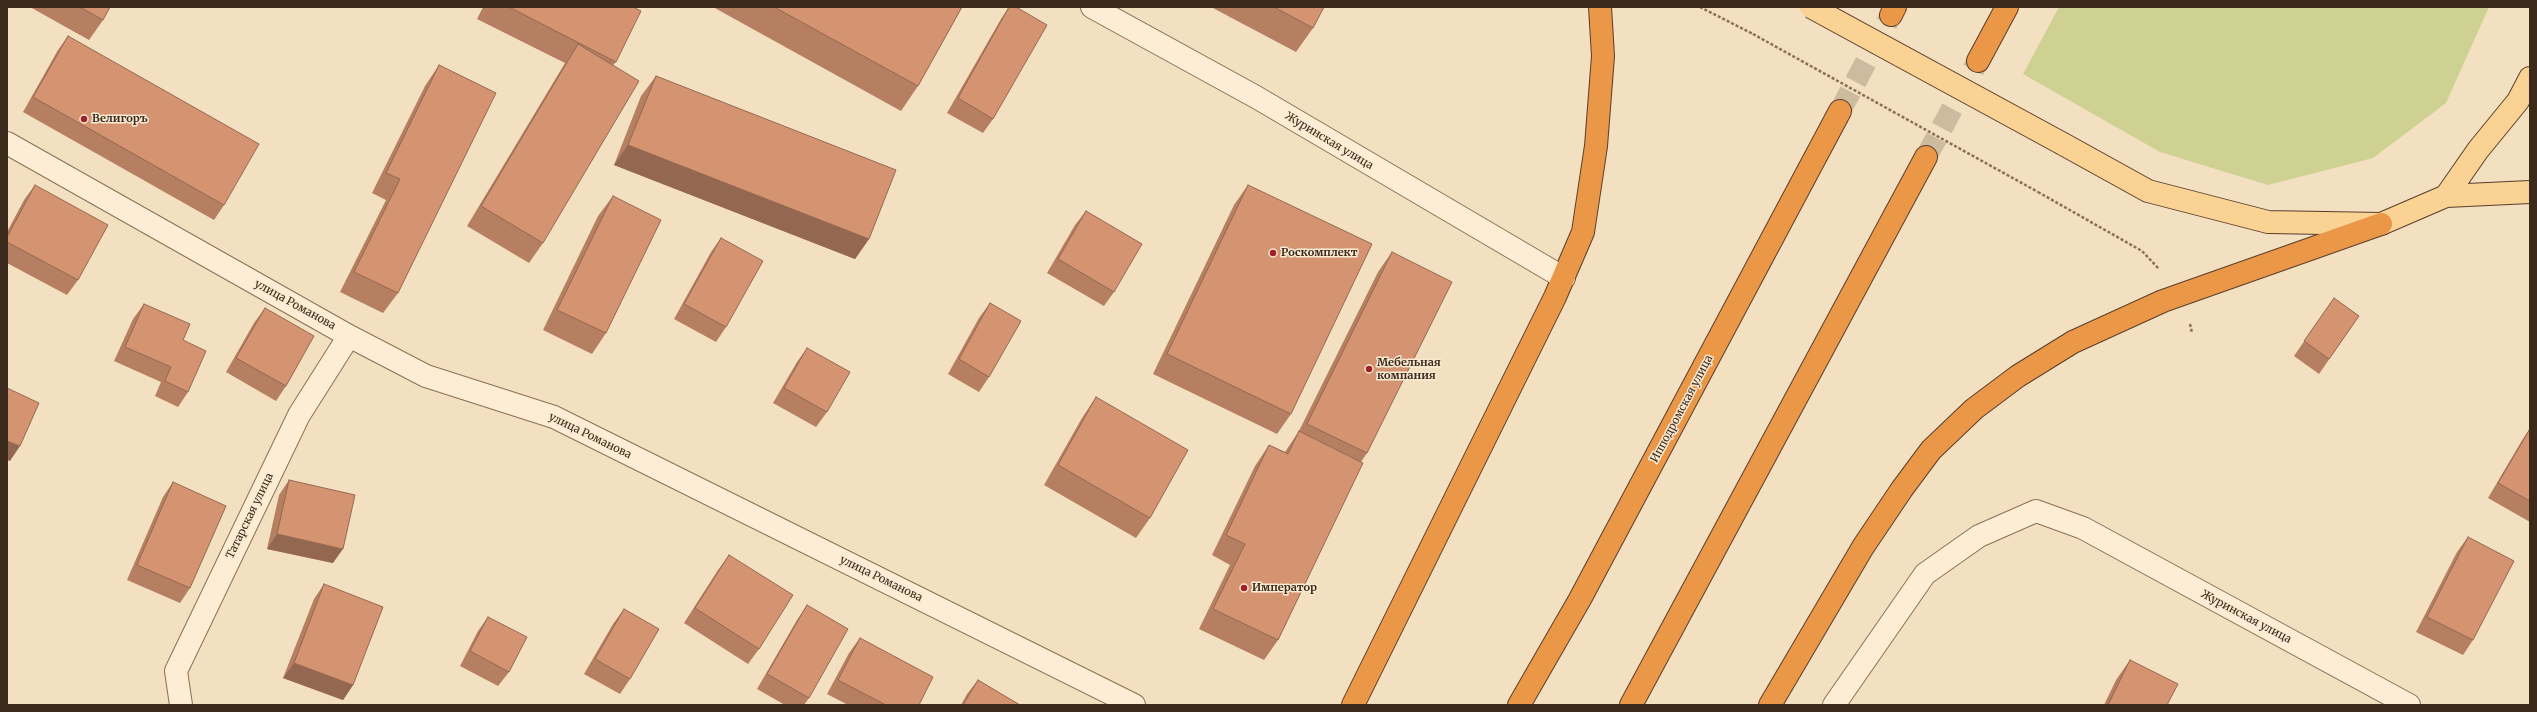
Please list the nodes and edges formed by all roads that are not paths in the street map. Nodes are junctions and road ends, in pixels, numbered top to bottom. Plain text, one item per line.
1 (1092, 7) edge
2 (1600, 7) edge
3 (1811, 7) edge
4 (2007, 7) edge
5 (1978, 61) tunnel mouth
6 (2530, 78) edge
7 (1840, 111) tunnel mouth
8 (7, 143) edge
9 (1926, 157) tunnel mouth
10 (2530, 192) edge
11 (2446, 196) junction
12 (2381, 224) junction
13 (1564, 278) junction
14 (349, 336) junction
15 (181, 705) edge
16 (1134, 705) edge
17 (1353, 705) edge
18 (1519, 705) edge
19 (1631, 705) edge
20 (1770, 705) edge
21 (1834, 705) edge
22 (2409, 705) edge

1 - 13 street, Журинская улица
2 - 13 highway
3 - 12 main road, bridge
4 - 5 highway
6 - 11 main road
7 - 18 highway, Ипподромская улица
8 - 14 street, улица Романова
9 - 19 highway
10 - 11 main road
11 - 12 main road
12 - 20 highway
13 - 17 highway
14 - 15 street, Татарская улица
14 - 16 street, улица Романова
21 - 22 street, Журинская улица

